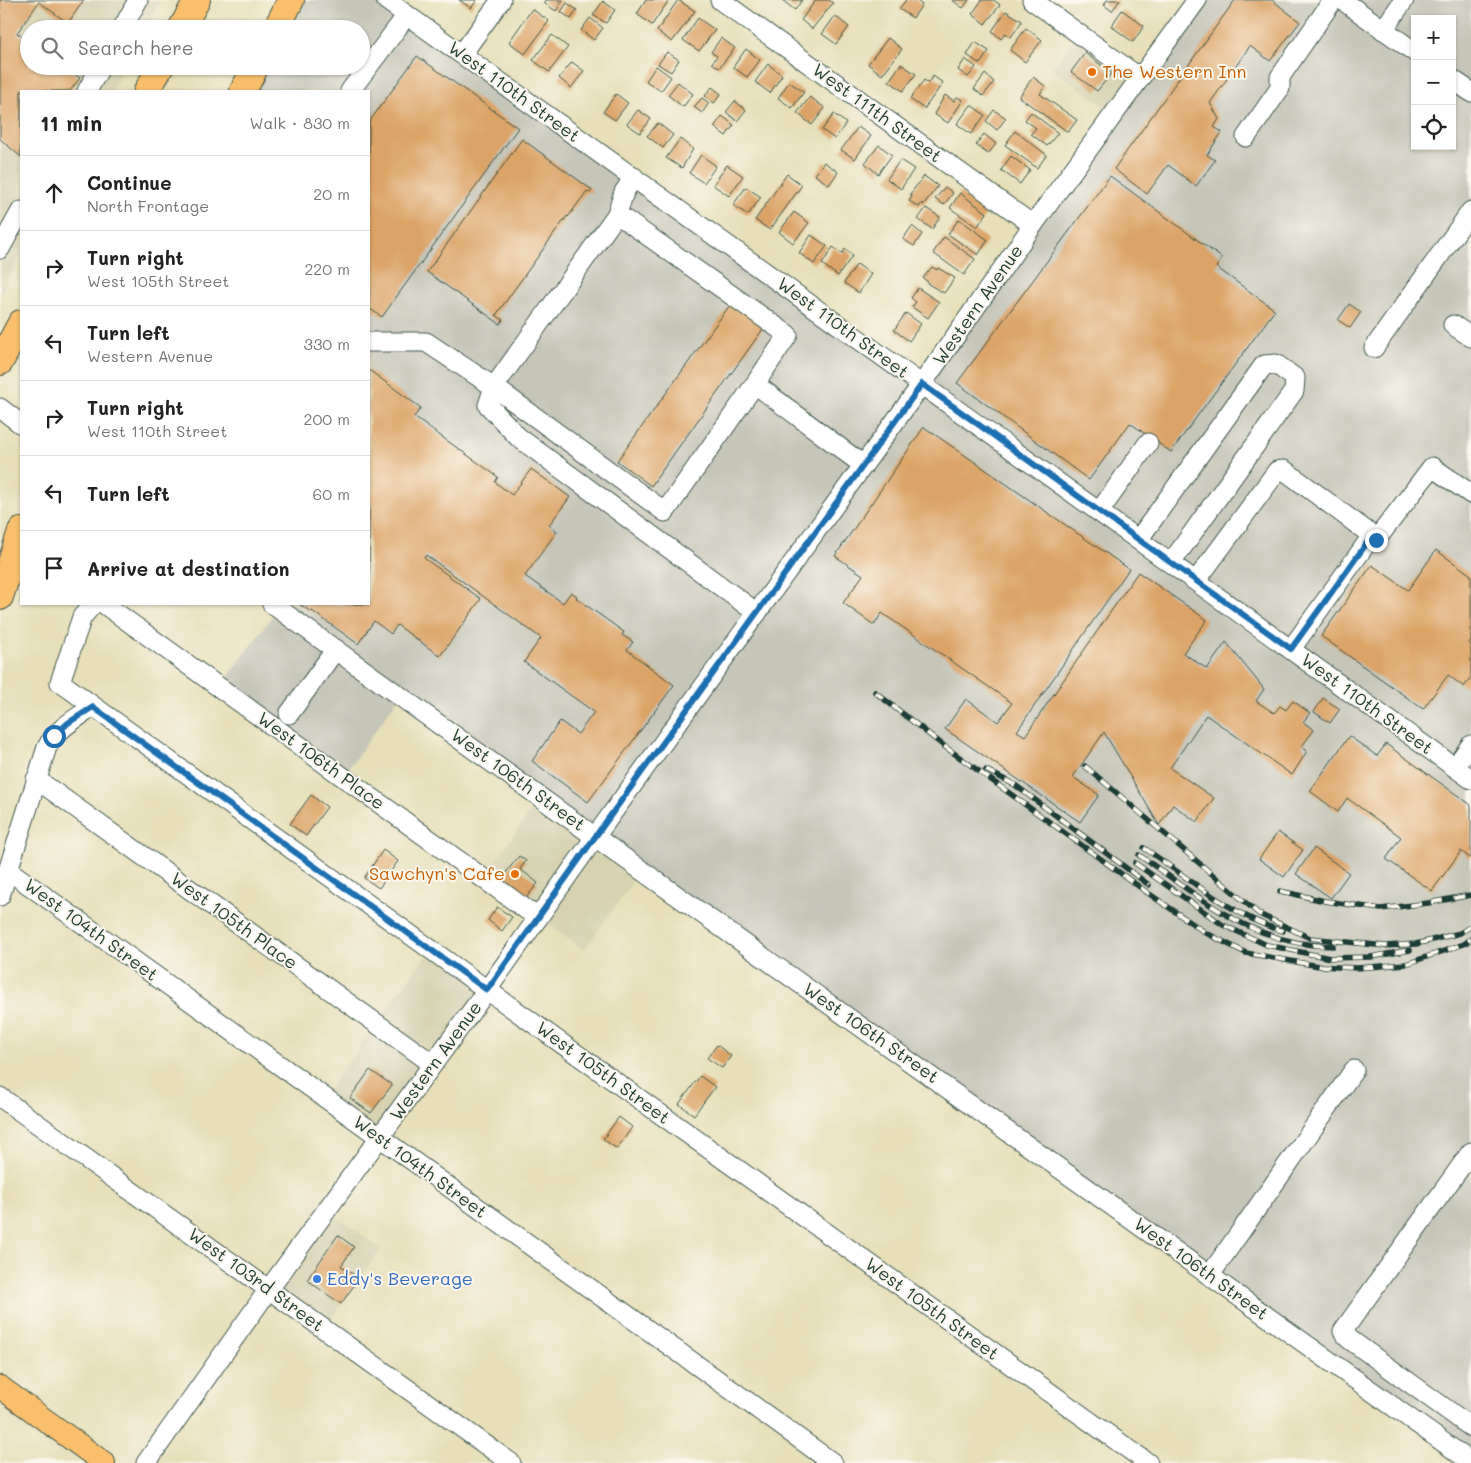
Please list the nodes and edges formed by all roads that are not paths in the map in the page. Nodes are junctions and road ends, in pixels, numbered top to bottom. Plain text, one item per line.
1 (138, 0) edge
2 (197, 0) edge
3 (291, 0) edge
4 (386, 0) edge
5 (501, 0) edge
6 (720, 0) edge
7 (1032, 0) edge
8 (1197, 0) edge
9 (1333, 0) edge
10 (1342, 0) edge
11 (1404, 0) edge
12 (407, 14) junction
13 (127, 20) edge
14 (186, 20) edge
15 (281, 20) edge
16 (1383, 30) junction
17 (1411, 49) edge
18 (462, 54) junction
19 (370, 64) edge
20 (96, 75) edge
21 (156, 75) edge
22 (251, 75) edge
23 (362, 75) edge
24 (1140, 78) junction
25 (1456, 82) edge
26 (88, 90) edge
27 (148, 90) edge
28 (244, 90) edge
29 (351, 90) edge
30 (1471, 92) edge
31 (1246, 137) dead end
32 (634, 177) junction
33 (1471, 211) edge
34 (20, 213) edge
35 (617, 214) junction
36 (1033, 225) junction
37 (0, 249) edge
38 (20, 325) edge
39 (1453, 325) dead end
40 (1471, 337) edge
41 (370, 342) edge
42 (1374, 348) dead end
43 (0, 362) edge
44 (755, 384) junction
45 (922, 384) junction
46 (494, 387) junction
47 (0, 408) edge
48 (20, 423) edge
49 (1148, 443) dead end
50 (863, 465) junction
51 (1471, 494) edge
52 (1099, 512) junction
53 (20, 520) edge
54 (20, 534) edge
55 (1138, 540) junction
56 (1369, 540) junction
57 (1170, 563) junction
58 (0, 566) edge
59 (1196, 581) junction
60 (0, 597) edge
61 (93, 605) edge
62 (105, 605) edge
63 (273, 605) edge
64 (757, 613) junction
65 (336, 649) junction
66 (1291, 649) junction
67 (93, 707) junction
68 (289, 714) dead end
69 (1471, 745) edge
70 (1455, 767) junction
71 (36, 779) junction
72 (1471, 779) edge
73 (595, 837) junction
74 (8, 870) junction
75 (0, 896) edge
76 (538, 918) junction
77 (487, 990) junction
78 (433, 1064) junction
79 (1354, 1070) dead end
80 (0, 1097) edge
81 (379, 1138) junction
82 (1471, 1152) edge
83 (1210, 1275) junction
84 (269, 1289) junction
85 (0, 1387) edge
86 (1471, 1427) edge
87 (1471, 1462) edge
88 (104, 1463) edge
89 (146, 1463) edge
90 (511, 1463) edge
91 (832, 1463) edge
92 (1148, 1463) edge

1 - 13 street
2 - 14 highway
3 - 15 highway
4 - 12 street, West 110th Street
5 - 18 street
6 - 36 street, West 111th Street
7 - 24 street
8 - 24 street, Western Avenue
9 - 31 street
10 - 16 street
11 - 16 street
12 - 18 street, West 110th Street
12 - 19 street
16 - 17 street
18 - 32 street, West 110th Street
20 - 26 street
21 - 27 highway
22 - 28 highway
23 - 29 street
24 - 36 street, Western Avenue
25 - 30 street
32 - 35 street
32 - 45 street, West 110th Street
33 - 42 street
34 - 37 street
35 - 44 street
35 - 46 street
36 - 45 street, Western Avenue
38 - 43 highway
39 - 40 street
41 - 46 street
44 - 46 street
44 - 50 street
45 - 50 street, Western Avenue
45 - 52 street, West 110th Street
46 - 64 street
47 - 48 street
49 - 52 street
50 - 64 street, Western Avenue
51 - 56 street
52 - 55 street, West 110th Street
53 - 58 highway
54 - 60 highway
55 - 57 street, West 110th Street
55 - 57 street
56 - 59 street
56 - 66 street
57 - 59 street, West 110th Street
59 - 66 street, West 110th Street
61 - 67 street, West 105th Street
62 - 76 street, West 106th Place
63 - 65 street, West 106th Street
64 - 73 street, Western Avenue
65 - 68 street
65 - 73 street, West 106th Street
66 - 70 street, West 110th Street
67 - 71 street
67 - 77 street, West 105th Street
69 - 70 street
70 - 72 street, West 110th Street
71 - 74 street
71 - 78 street, West 105th Place
73 - 76 street, Western Avenue
73 - 83 street, West 106th Street
74 - 75 street
74 - 81 street, West 104th Street
76 - 77 street, Western Avenue
77 - 78 street, Western Avenue
77 - 92 street, West 105th Street
78 - 81 street, Western Avenue
79 - 83 street
80 - 84 street, West 103rd Street
81 - 84 street, Western Avenue
81 - 91 street, West 104th Street
82 - 86 street
83 - 87 street, West 106th Street
84 - 89 street, Western Avenue
84 - 90 street, West 103rd Street
85 - 88 main road

